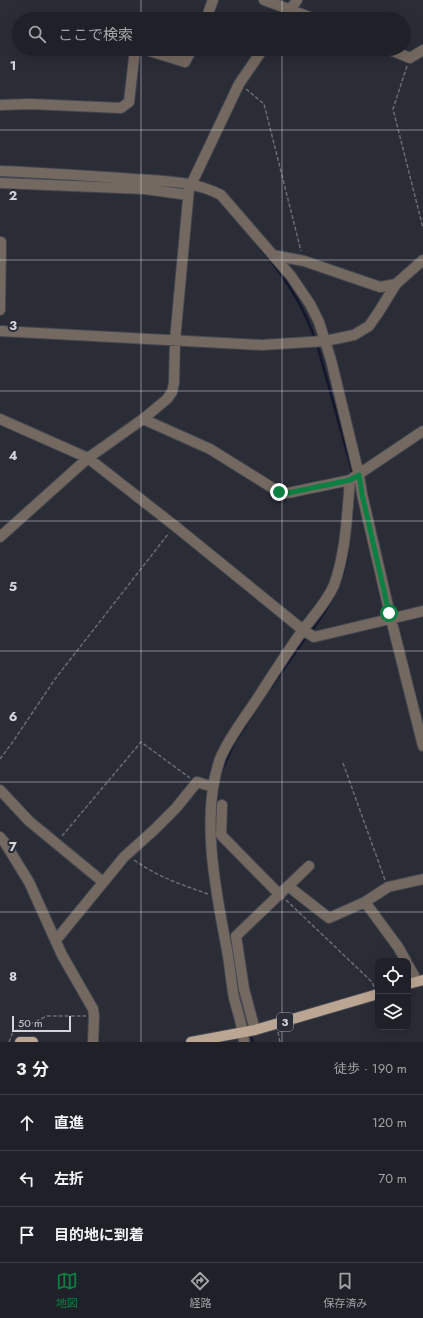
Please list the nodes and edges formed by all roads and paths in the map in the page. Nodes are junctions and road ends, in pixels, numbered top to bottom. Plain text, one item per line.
1 (213, 0) edge
2 (264, 0) edge
3 (297, 0) edge
4 (291, 9) junction
5 (209, 12) edge
6 (289, 12) edge
7 (298, 12) edge
8 (423, 50) edge
9 (134, 56) edge
10 (166, 56) edge
11 (188, 56) edge
12 (258, 56) edge
13 (405, 56) edge
14 (410, 58) junction
15 (239, 84) junction
16 (0, 105) edge
17 (0, 171) edge
18 (0, 183) edge
19 (190, 184) junction
20 (188, 195) junction
21 (423, 228) edge
22 (0, 242) edge
23 (273, 255) junction
24 (423, 260) edge
25 (304, 261) junction
26 (396, 284) junction
27 (0, 310) edge
28 (0, 331) edge
29 (174, 340) junction
30 (325, 340) junction
31 (0, 419) edge
32 (143, 419) junction
33 (423, 431) edge
34 (88, 458) junction
35 (359, 475) junction
36 (350, 480) junction
37 (175, 526) junction
38 (0, 537) edge
39 (423, 611) edge
40 (391, 619) junction
41 (303, 630) junction
42 (423, 746) edge
43 (0, 759) edge
44 (343, 763) dead end
45 (197, 782) junction
46 (213, 787) junction
47 (0, 790) edge
48 (211, 808) junction
49 (0, 837) edge
50 (56, 843) junction
51 (126, 855) junction
52 (309, 866) dead end
53 (423, 879) edge
54 (103, 882) junction
55 (288, 886) junction
56 (388, 887) junction
57 (280, 895) junction
58 (217, 897) junction
59 (365, 902) junction
60 (56, 940) junction
61 (404, 958) edge
62 (411, 971) edge
63 (416, 982) edge
64 (375, 989) edge
65 (375, 995) edge
66 (94, 1016) junction
67 (255, 1030) junction
68 (244, 1038) edge
69 (9, 1042) edge
70 (20, 1042) edge
71 (33, 1042) edge
72 (93, 1042) edge
73 (191, 1042) edge

1 - 5 street
2 - 4 street
3 - 4 street
4 - 6 street
4 - 7 street
8 - 14 street
9 - 16 street
10 - 11 street
12 - 15 street
13 - 14 street
14 - 21 path
15 - 19 street
15 - 25 path
17 - 19 street
18 - 20 street
19 - 20 street
19 - 23 street
20 - 29 street
22 - 27 street
23 - 25 street
23 - 30 street
24 - 26 street
25 - 26 street
26 - 30 street
28 - 29 street
29 - 30 street
29 - 32 street
30 - 35 street
31 - 34 street
32 - 34 street
32 - 36 street
33 - 35 street
34 - 37 street
34 - 38 street
35 - 36 street
35 - 40 street
36 - 41 street
37 - 41 street
37 - 43 path
39 - 40 street
40 - 41 street
40 - 42 street
41 - 46 street
44 - 56 path
45 - 46 street
45 - 50 path
45 - 51 street
46 - 48 street
47 - 50 street
48 - 57 street
48 - 58 street
49 - 60 street
50 - 54 street
51 - 54 street
51 - 58 path
52 - 55 street
53 - 56 street
54 - 60 street
55 - 57 street
55 - 59 street
56 - 59 street
57 - 64 path
57 - 67 street
58 - 68 street
59 - 61 street
60 - 66 street
62 - 63 street
65 - 67 main road, 3
66 - 69 path
66 - 72 street
67 - 68 main road, 3
68 - 73 main road, 3
70 - 71 main road

